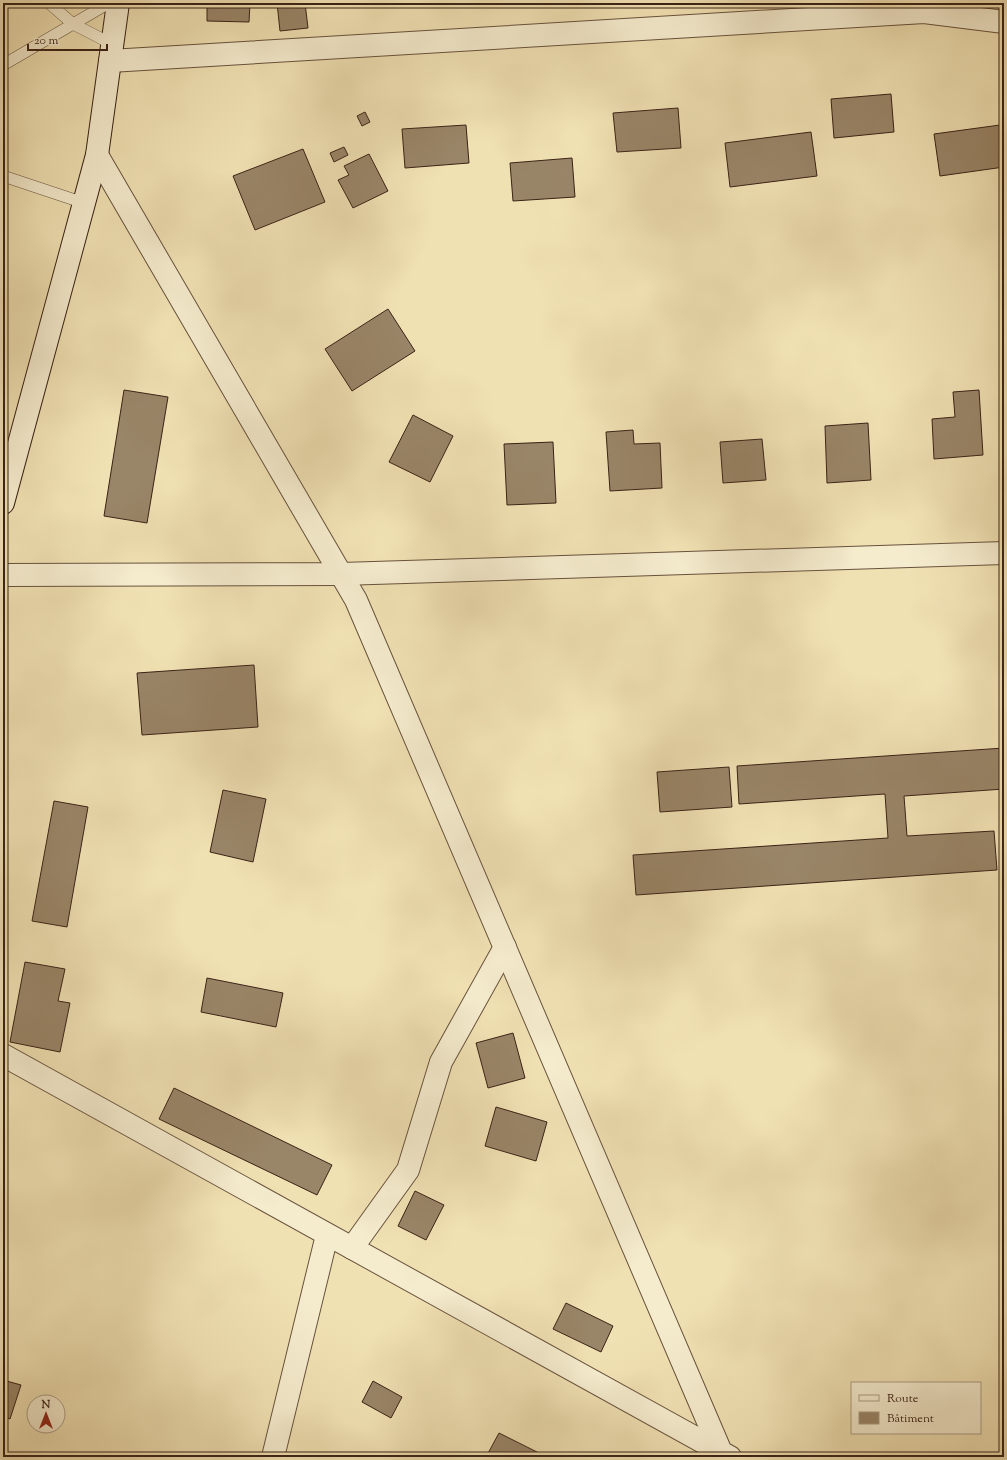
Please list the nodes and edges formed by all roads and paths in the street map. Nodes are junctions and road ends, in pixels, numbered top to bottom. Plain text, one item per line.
1 (49, 3) edge
2 (109, 3) edge
3 (118, 3) edge
4 (883, 9) edge
5 (1004, 22) edge
6 (73, 24) junction
7 (111, 53) junction
8 (3, 66) edge
9 (97, 155) junction
10 (3, 176) edge
11 (84, 203) junction
12 (3, 503) edge
13 (1004, 553) edge
14 (340, 574) junction
15 (3, 575) edge
16 (505, 947) junction
17 (3, 1056) edge
18 (327, 1235) junction
19 (352, 1248) junction
20 (725, 1455) edge
21 (273, 1457) edge

1 - 6 lane
2 - 6 lane
3 - 7 street
4 - 5 street
4 - 7 street
6 - 7 lane
6 - 8 lane
7 - 9 street
9 - 11 street
9 - 14 street
10 - 11 lane
11 - 12 street
13 - 14 street
14 - 15 street
14 - 16 street
16 - 19 street
16 - 20 street
17 - 18 street
18 - 19 street
18 - 21 street
19 - 20 street

